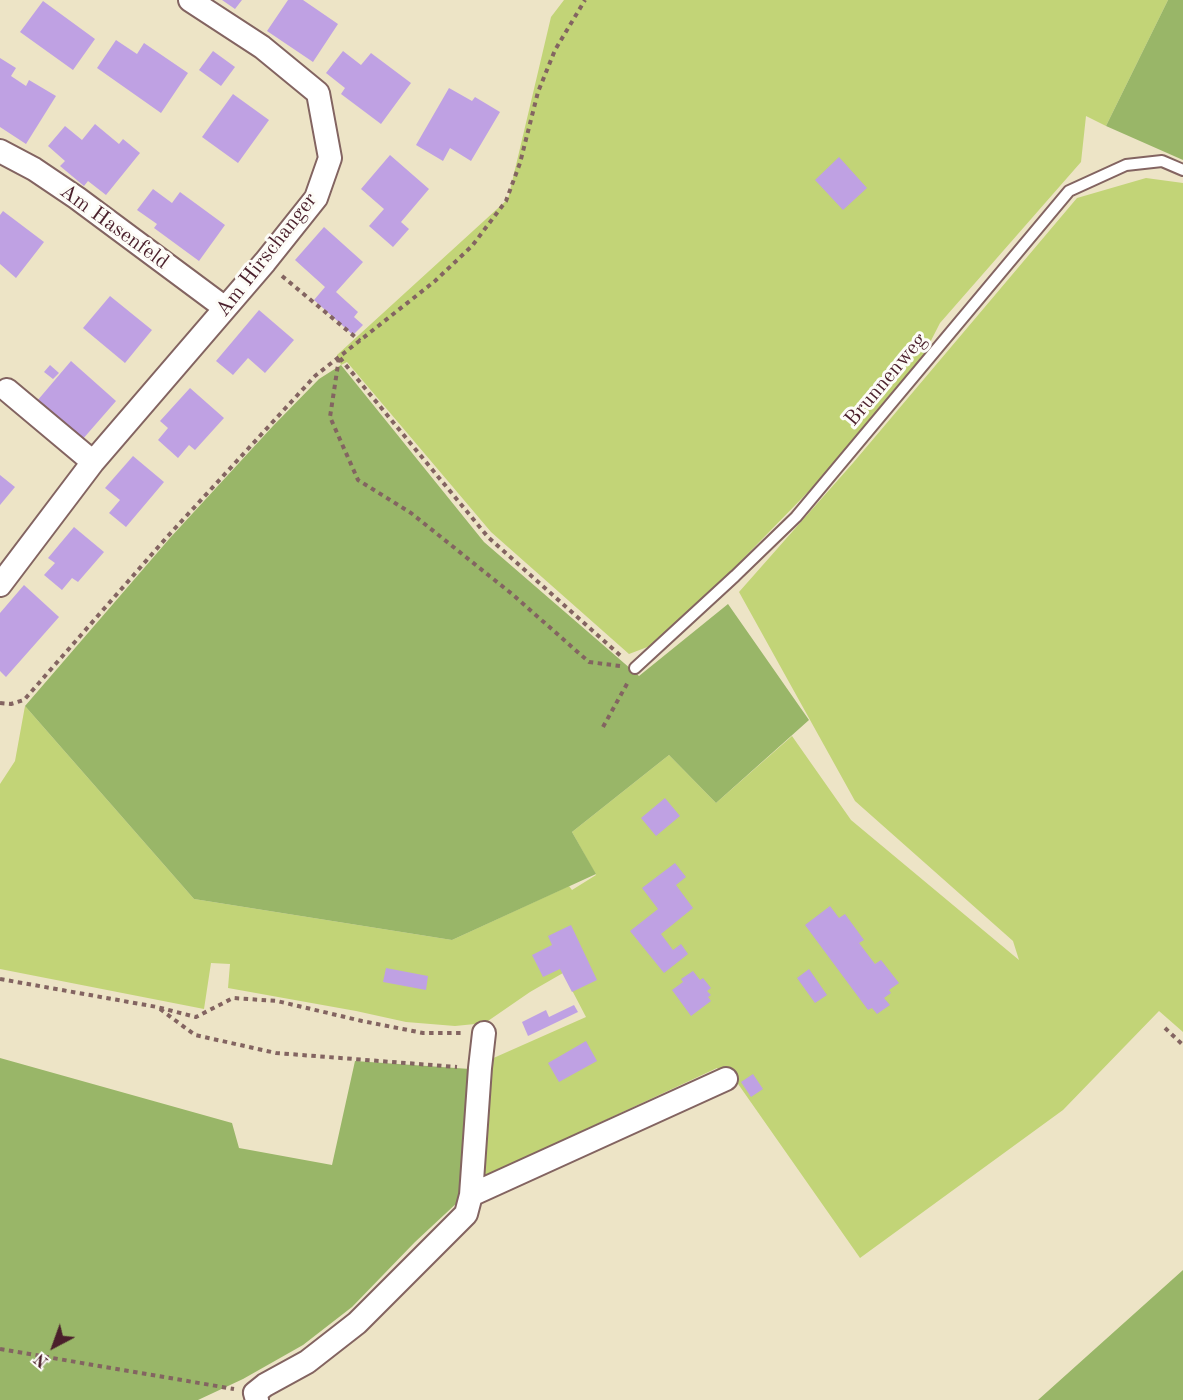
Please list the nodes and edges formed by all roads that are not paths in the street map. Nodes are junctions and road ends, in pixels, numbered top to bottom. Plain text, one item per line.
1 (190, 0) edge
2 (0, 151) edge
3 (1183, 170) edge
4 (225, 308) junction
5 (7, 390) dead end
6 (93, 462) junction
7 (0, 585) edge
8 (635, 668) road end
9 (484, 1033) road end
10 (726, 1079) dead end
11 (471, 1195) junction
12 (256, 1396) edge

1 - 4 street, Am Hirschanger
2 - 4 street, Am Hasenfeld
3 - 8 lane, Brunnenweg
4 - 6 street, Am Hirschanger
5 - 6 street
6 - 7 street, Am Hirschanger
9 - 11 street
10 - 11 street
11 - 12 street

